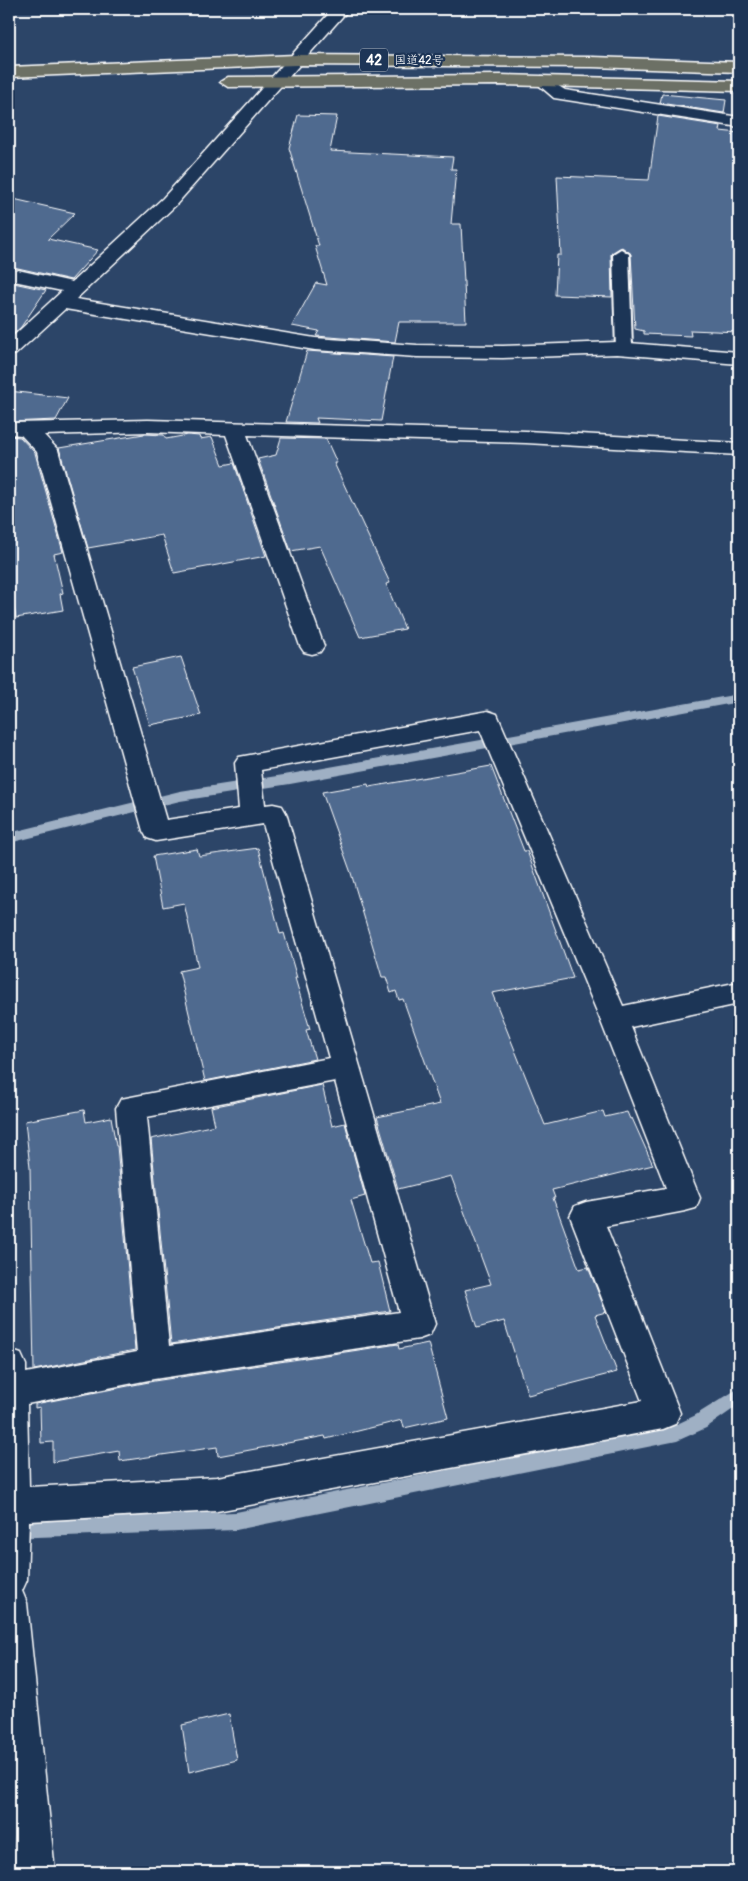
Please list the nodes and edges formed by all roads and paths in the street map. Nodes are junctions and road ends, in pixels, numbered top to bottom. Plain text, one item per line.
1 (341, 9) edge
2 (295, 60) junction
3 (739, 67) edge
4 (9, 72) edge
5 (276, 80) junction
6 (542, 81) junction
7 (208, 83) dead end
8 (739, 86) edge
9 (739, 122) edge
10 (621, 254) dead end
11 (9, 274) edge
12 (75, 288) junction
13 (60, 302) junction
14 (624, 349) junction
15 (9, 350) edge
16 (739, 358) edge
17 (234, 428) junction
18 (18, 430) edge
19 (739, 449) edge
20 (312, 646) dead end
21 (253, 816) junction
22 (739, 993) edge
23 (614, 1019) junction
24 (346, 1068) junction
25 (154, 1364) junction
26 (9, 1379) edge
27 (11, 1515) junction
28 (9, 1580) edge
29 (9, 1602) edge
30 (35, 1872) edge

1 - 2 street
2 - 3 highway, 国道42号 / 42
2 - 4 highway, 国道42号 / 42
2 - 5 street
5 - 6 highway, 国道42号 / 42
5 - 7 highway, 国道42号 / 42
5 - 12 street
6 - 8 highway, 国道42号 / 42
6 - 9 street
10 - 14 lane
11 - 12 street
12 - 13 street
13 - 14 street
13 - 15 street
14 - 16 street
17 - 18 street
17 - 19 street
17 - 20 street
18 - 21 street
21 - 23 street
21 - 24 street
22 - 23 street
23 - 27 street
24 - 25 street
24 - 25 street
25 - 26 street
26 - 27 street
27 - 28 street
29 - 30 street

